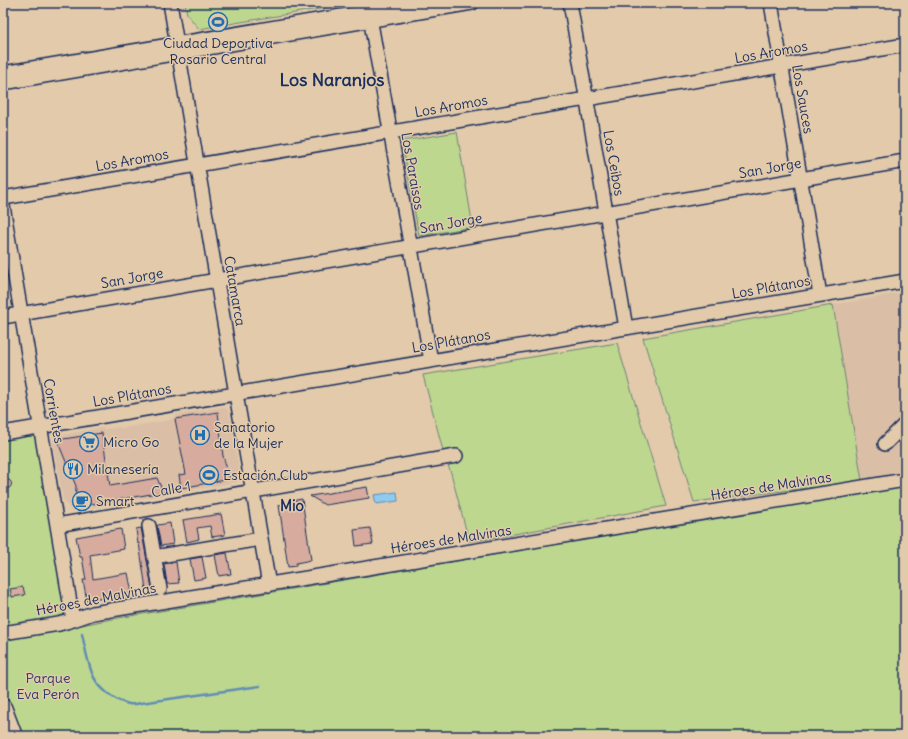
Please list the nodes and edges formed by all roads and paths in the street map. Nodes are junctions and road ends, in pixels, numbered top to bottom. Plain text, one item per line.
1 (170, 3) edge
2 (418, 3) edge
3 (472, 3) edge
4 (570, 3) edge
5 (771, 3) edge
6 (370, 16) junction
7 (905, 45) edge
8 (177, 48) junction
9 (781, 66) junction
10 (3, 73) edge
11 (3, 82) edge
12 (587, 99) junction
13 (390, 132) junction
14 (905, 162) edge
15 (197, 165) junction
16 (801, 179) junction
17 (3, 198) edge
18 (3, 206) edge
19 (606, 212) junction
20 (410, 246) junction
21 (216, 280) junction
22 (905, 281) edge
23 (820, 295) junction
24 (21, 314) junction
25 (3, 317) edge
26 (626, 328) junction
27 (431, 360) junction
28 (236, 394) junction
29 (905, 424) edge
30 (40, 427) junction
31 (3, 433) edge
32 (885, 444) dead end
33 (456, 456) dead end
34 (905, 480) edge
35 (253, 492) junction
36 (57, 525) junction
37 (149, 526) dead end
38 (261, 539) junction
39 (154, 557) junction
40 (269, 585) junction
41 (160, 588) dead end
42 (73, 620) junction
43 (3, 633) edge
44 (3, 707) edge
45 (14, 736) edge

1 - 8 street, Catamarca
2 - 6 street
3 - 6 street
4 - 12 street, Los Ceibos
5 - 9 street, Los Sauces
6 - 8 street
6 - 13 street, Los Paraisos
7 - 9 street, Los Aromos
8 - 10 street
8 - 11 street
8 - 15 street, Catamarca
9 - 12 street, Los Aromos
9 - 16 street, Los Sauces
12 - 13 street, Los Aromos
12 - 19 street, Los Ceibos
13 - 15 street, Los Aromos
13 - 20 street, Los Paraisos
14 - 16 street, San Jorge
15 - 17 street, Los Aromos
15 - 21 street, Catamarca
16 - 19 street, San Jorge
16 - 23 street, Los Sauces
18 - 24 street, Corrientes
19 - 20 street, San Jorge
19 - 26 street, Los Ceibos
20 - 21 street, San Jorge
20 - 27 street, Los Paraisos
21 - 24 street, San Jorge
21 - 28 street, Catamarca
22 - 23 street, Los Plátanos
23 - 26 street, Los Plátanos
24 - 25 street, San Jorge
24 - 30 street, Corrientes
26 - 27 street, Los Plátanos
27 - 28 street, Los Plátanos
28 - 30 street, Los Plátanos
28 - 35 street, Catamarca
29 - 32 street
30 - 31 street, Los Plátanos
30 - 36 street, Corrientes
33 - 35 street, Calle 1
34 - 40 street, Héroes de Malvinas
35 - 36 street, Calle 1
35 - 38 street, Catamarca
36 - 42 street, Corrientes
37 - 39 street
38 - 39 street
38 - 40 street, Catamarca
39 - 41 street
40 - 42 street, Héroes de Malvinas
42 - 43 street, Héroes de Malvinas
44 - 45 main road

